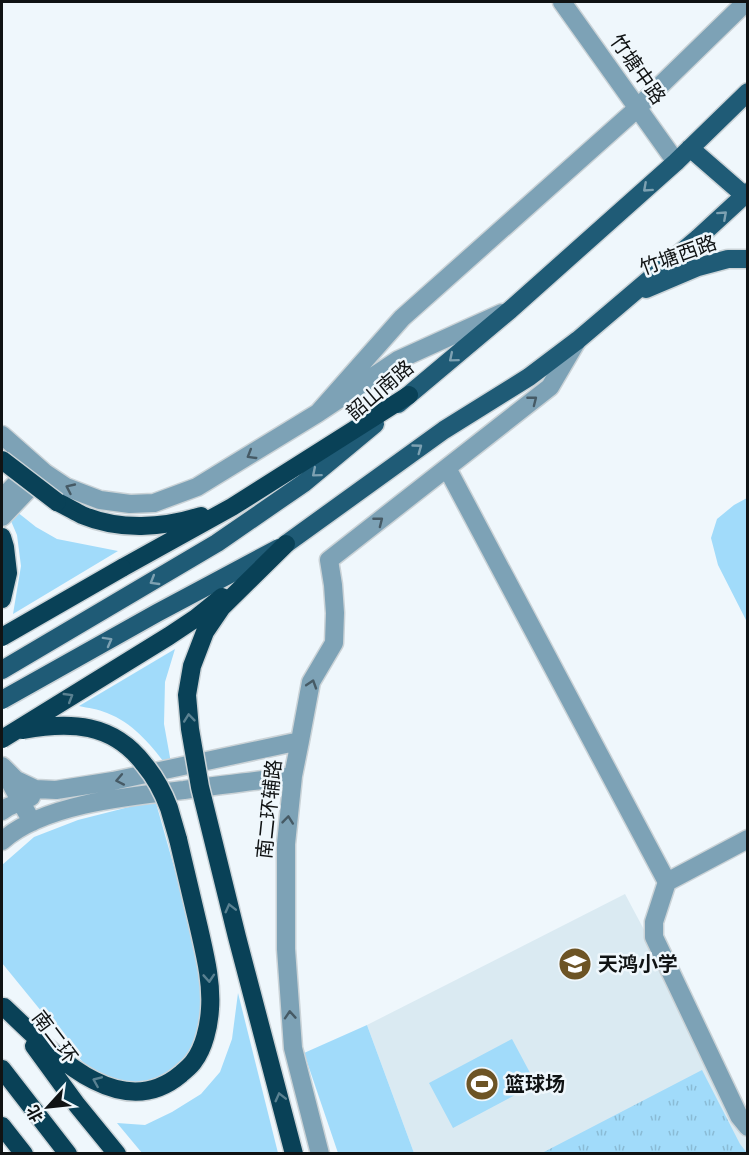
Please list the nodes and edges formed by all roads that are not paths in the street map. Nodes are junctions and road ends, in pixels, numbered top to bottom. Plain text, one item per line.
1 (562, 2) edge
2 (746, 2) edge
3 (747, 92) edge
4 (638, 107) junction
5 (690, 148) junction
6 (676, 162) junction
7 (746, 194) edge
8 (747, 260) edge
9 (626, 299) junction
10 (510, 310) junction
11 (578, 340) junction
12 (409, 395) junction
13 (318, 413) junction
14 (2, 435) edge
15 (2, 460) edge
16 (447, 468) junction
17 (40, 469) junction
18 (2, 498) edge
19 (232, 507) junction
20 (2, 517) edge
21 (2, 537) edge
22 (286, 544) junction
23 (2, 599) edge
24 (2, 636) edge
25 (2, 670) edge
26 (2, 700) edge
27 (7, 736) edge
28 (300, 741) junction
29 (2, 767) edge
30 (293, 776) junction
31 (56, 790) junction
32 (20, 801) junction
33 (2, 811) edge
34 (32, 822) junction
35 (3, 836) edge
36 (747, 839) edge
37 (667, 882) junction
38 (3, 1005) edge
39 (2, 1069) edge
40 (2, 1126) edge
41 (747, 1127) edge
42 (24, 1154) edge
43 (68, 1154) edge
44 (117, 1154) edge
45 (294, 1154) edge
46 (320, 1154) edge

1 - 4 street, 竹塘中路
2 - 4 street
3 - 5 main road, 韶山南路
4 - 6 street, 竹塘中路
4 - 13 street
5 - 6 main road, 韶山南路
5 - 7 main road
6 -> 10 main road, 韶山南路
9 -> 7 main road
8 - 9 main road, 竹塘西路
9 - 11 main road
10 -> 12 main road, 韶山南路
10 - 13 street
16 -> 11 street
22 -> 11 main road
12 - 19 highway
12 -> 25 main road, 韶山南路
13 -> 17 street
14 - 17 street
15 - 19 highway, bridge
28 -> 16 street
16 - 37 street
17 - 18 street
17 - 20 street
19 - 24 highway, bridge
21 - 23 highway
26 -> 22 main road, bridge
27 -> 22 highway, bridge
45 -> 22 highway, bridge
27 -> 38 highway, bridge
28 - 30 street, 南二环辅路
28 -> 31 street, 南二环辅路
29 - 31 street, 南二环辅路
29 - 32 street
30 - 34 street
46 -> 30 street, 南二环辅路
31 - 32 street
32 - 33 street
32 - 34 street
34 - 35 street
36 - 37 street
37 - 41 street
38 - 44 highway, 南二环
39 - 43 highway
40 - 42 highway

